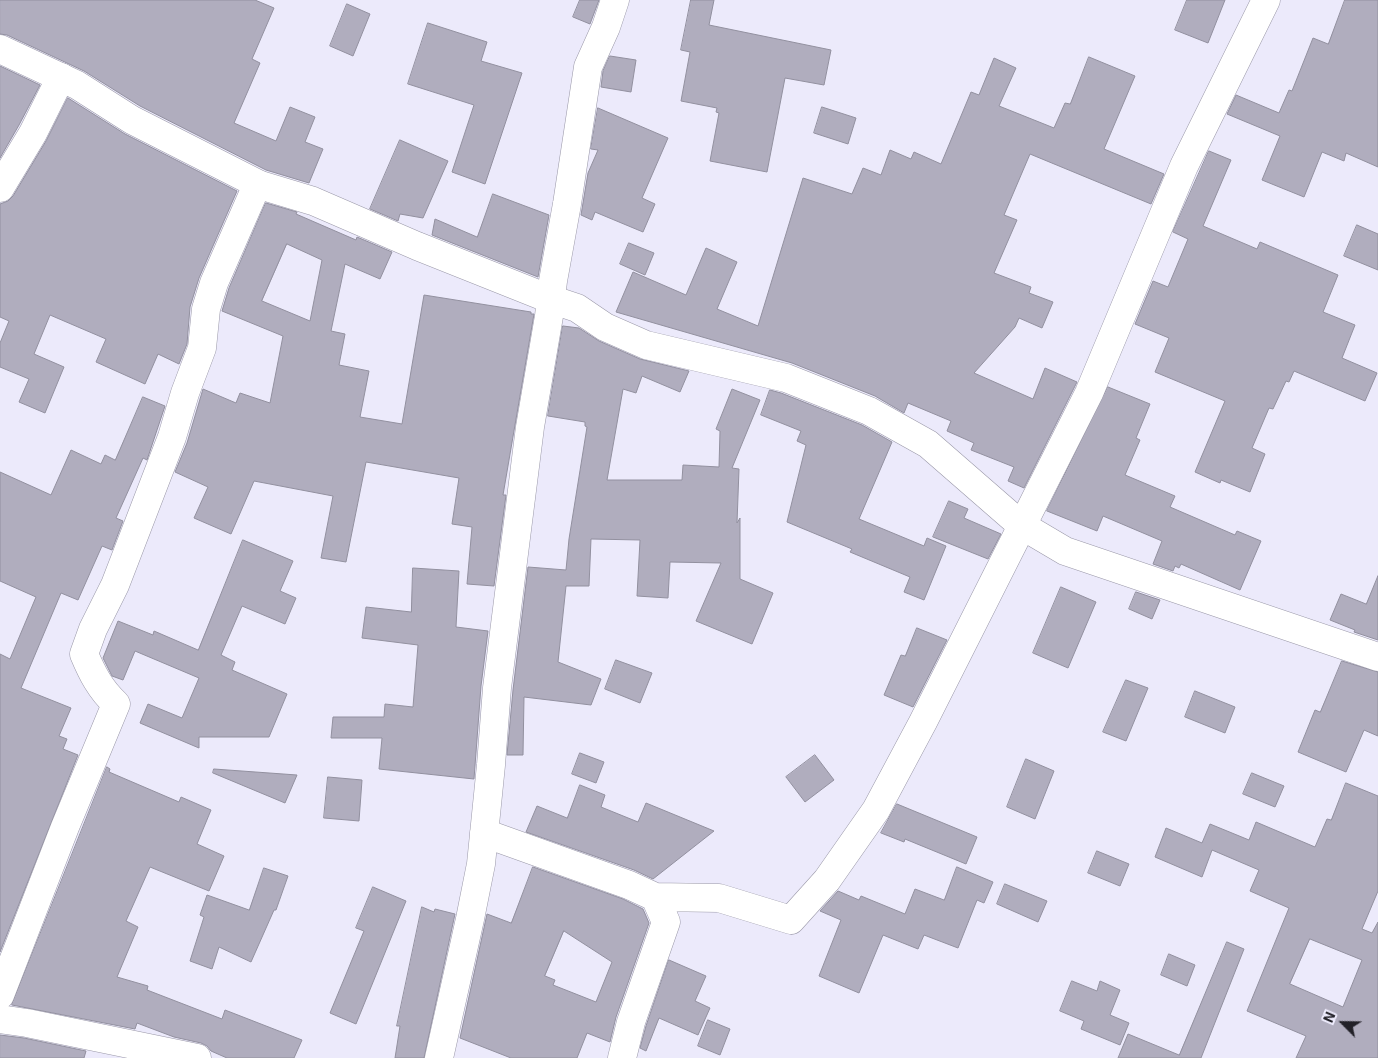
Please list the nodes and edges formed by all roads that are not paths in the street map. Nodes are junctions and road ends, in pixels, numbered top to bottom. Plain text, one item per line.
1 (615, 0) edge
2 (1266, 0) edge
3 (0, 50) edge
4 (61, 77) junction
5 (260, 184) junction
6 (0, 188) edge
7 (550, 299) junction
8 (1021, 525) junction
9 (1378, 657) edge
10 (484, 833) junction
11 (655, 897) junction
12 (0, 995) edge
13 (0, 1019) edge
14 (197, 1058) edge
15 (439, 1058) edge
16 (622, 1058) edge

1 - 7 street
2 - 8 street
3 - 4 street
4 - 5 street
4 - 6 street
5 - 7 street
5 - 12 street
7 - 8 street
7 - 10 street
8 - 9 street
8 - 11 street
10 - 11 street
10 - 15 street
11 - 16 street
13 - 14 street

